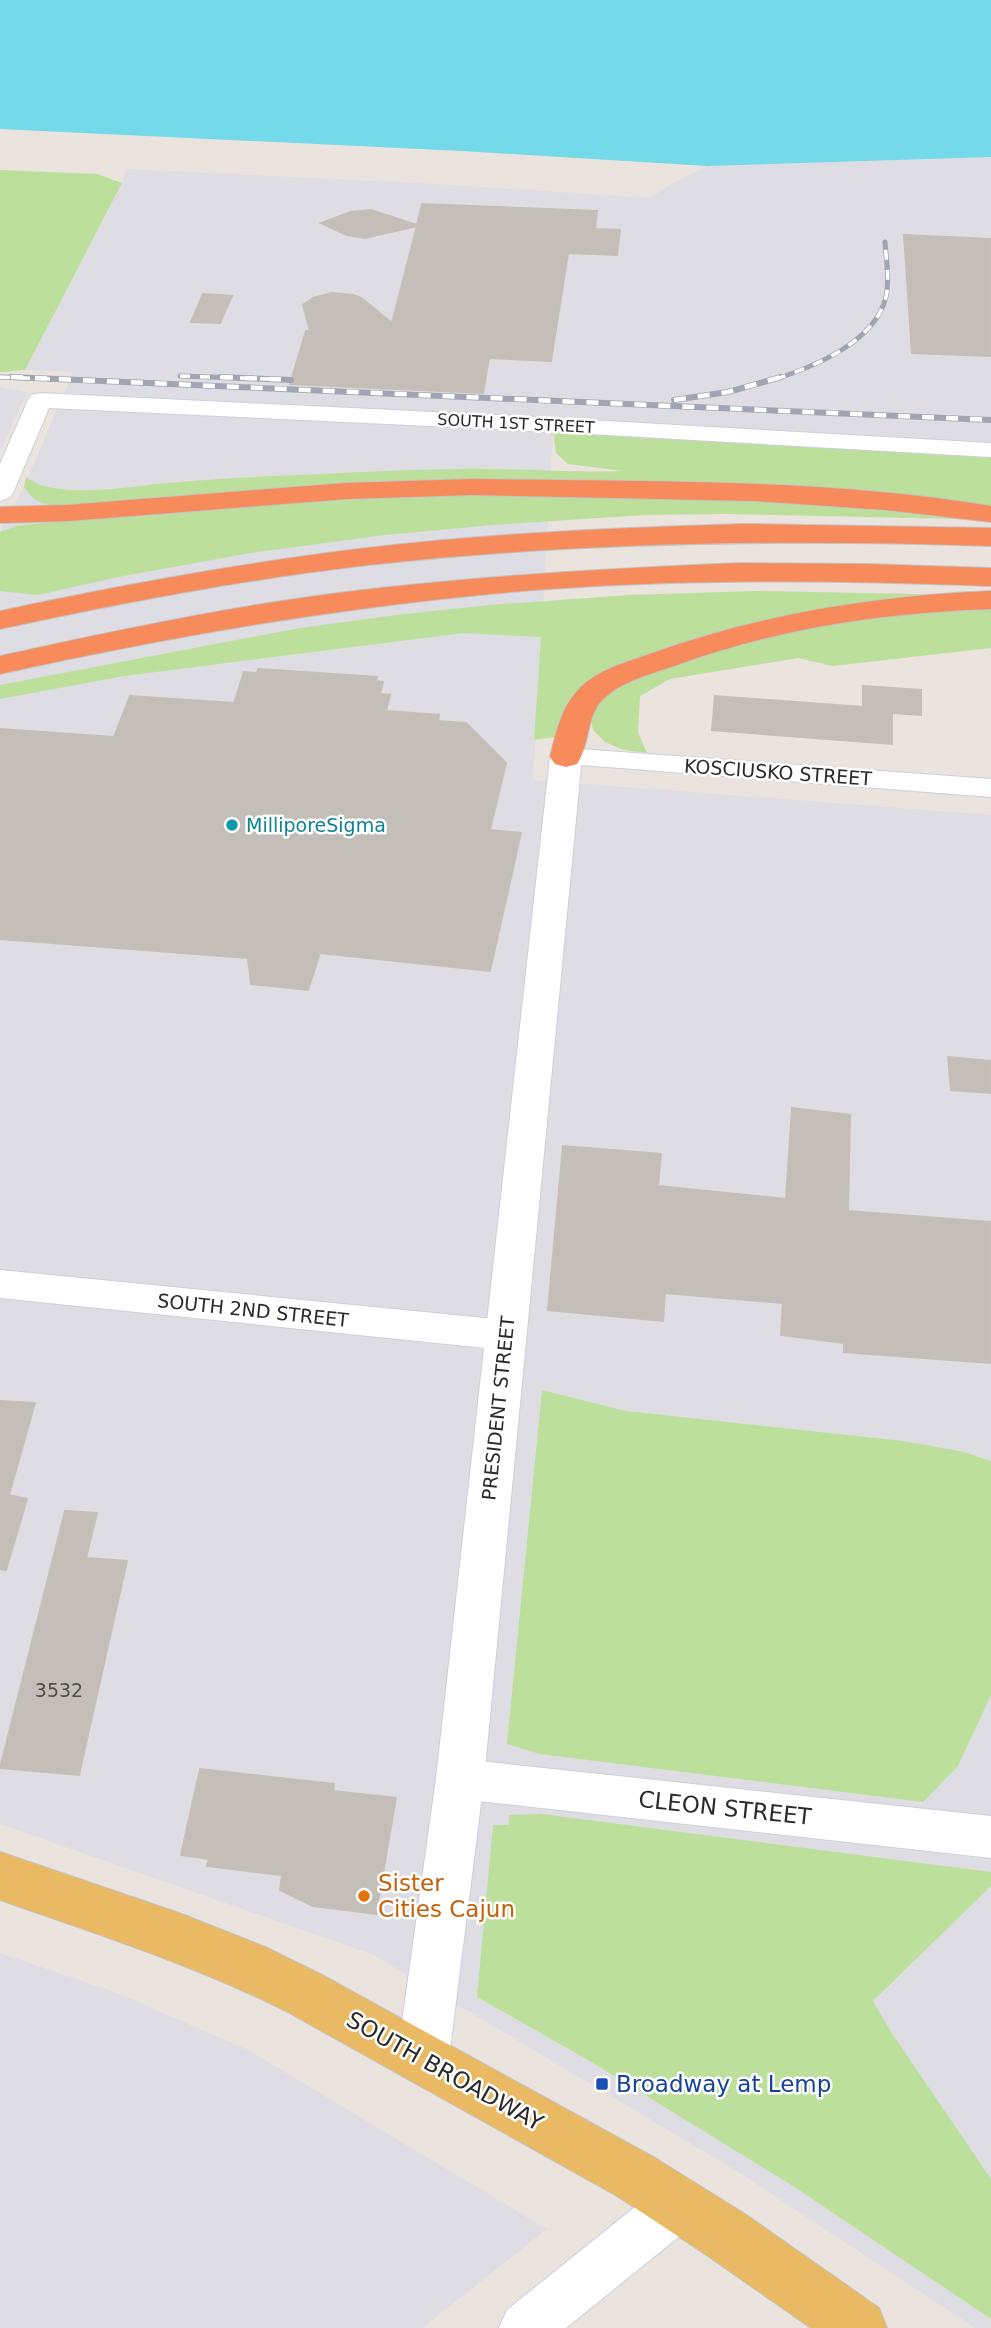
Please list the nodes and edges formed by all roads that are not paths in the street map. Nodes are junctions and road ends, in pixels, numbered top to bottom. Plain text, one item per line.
1 (991, 450) edge
2 (0, 493) edge
3 (991, 514) edge
4 (0, 515) edge
5 (991, 537) edge
6 (991, 577) edge
7 (991, 600) edge
8 (14, 617) edge
9 (0, 665) edge
10 (566, 757) junction
11 (991, 788) edge
12 (0, 1284) edge
13 (505, 1335) junction
14 (460, 1779) junction
15 (991, 1837) edge
16 (0, 1876) edge
17 (423, 2058) junction
18 (679, 2204) junction
19 (525, 2328) edge
20 (859, 2328) edge

1 - 2 street, SOUTH 1ST STREET
3 - 4 highway
5 - 8 highway
6 - 9 highway
7 - 10 highway
10 - 11 street, KOSCIUSKO STREET
10 - 13 street, PRESIDENT STREET
12 - 13 street, SOUTH 2ND STREET
13 - 14 street, PRESIDENT STREET
14 - 15 street, CLEON STREET
14 - 17 street, PRESIDENT STREET
16 - 17 main road, SOUTH BROADWAY
17 - 18 main road, SOUTH BROADWAY
18 - 19 street
18 - 20 main road, SOUTH BROADWAY

